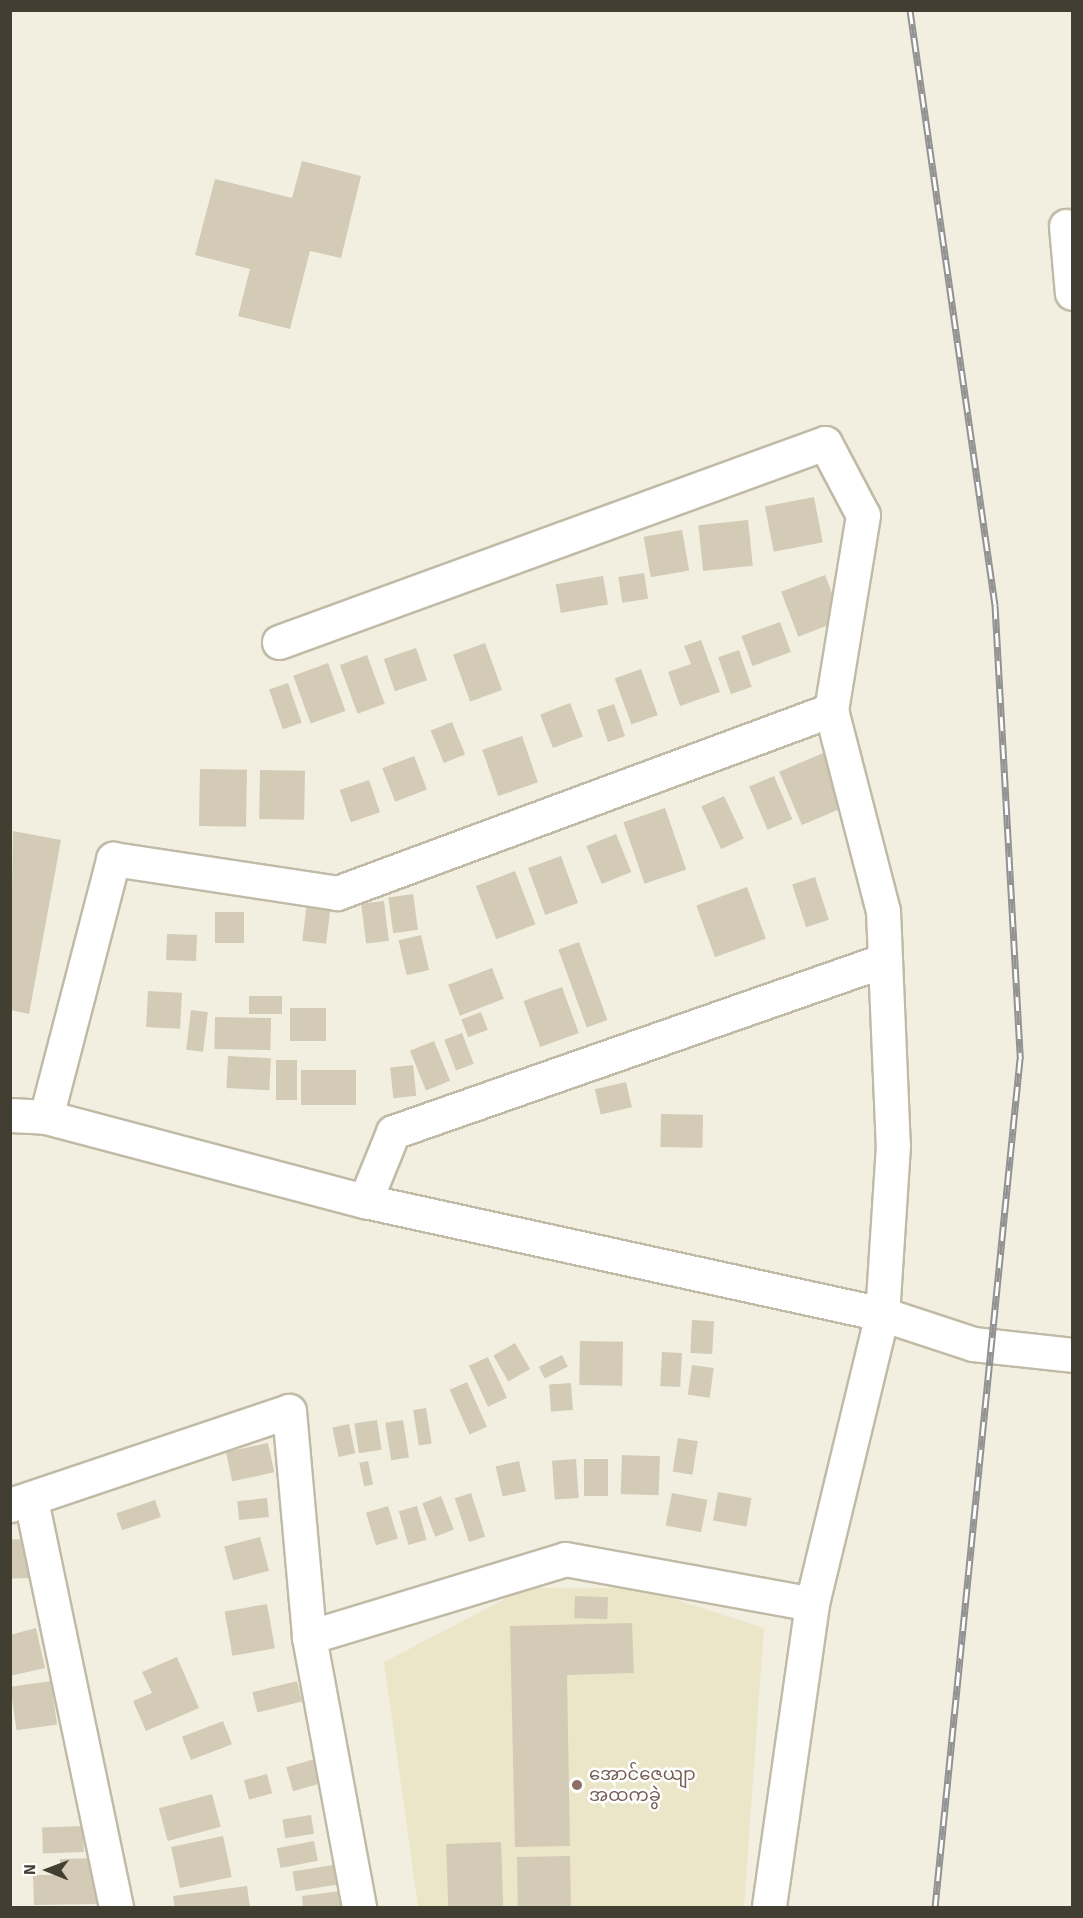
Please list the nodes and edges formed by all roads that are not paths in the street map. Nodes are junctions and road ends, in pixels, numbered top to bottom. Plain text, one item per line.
1 (1066, 226) dead end
2 (1072, 293) edge
3 (279, 642) dead end
4 (831, 710) junction
5 (885, 960) junction
6 (10, 1115) edge
7 (46, 1117) junction
8 (365, 1201) junction
9 (882, 1314) junction
10 (1072, 1355) edge
11 (21, 1502) edge
12 (812, 1604) junction
13 (309, 1637) junction
14 (116, 1908) edge
15 (359, 1908) edge
16 (769, 1908) edge

1 - 2 street
3 - 4 street
4 - 5 street
4 - 7 street
5 - 8 street
5 - 9 street
6 - 7 street
7 - 8 street
8 - 9 street
9 - 10 street
9 - 12 street
11 - 13 street
11 - 14 street
12 - 13 street
12 - 16 street
13 - 15 street

